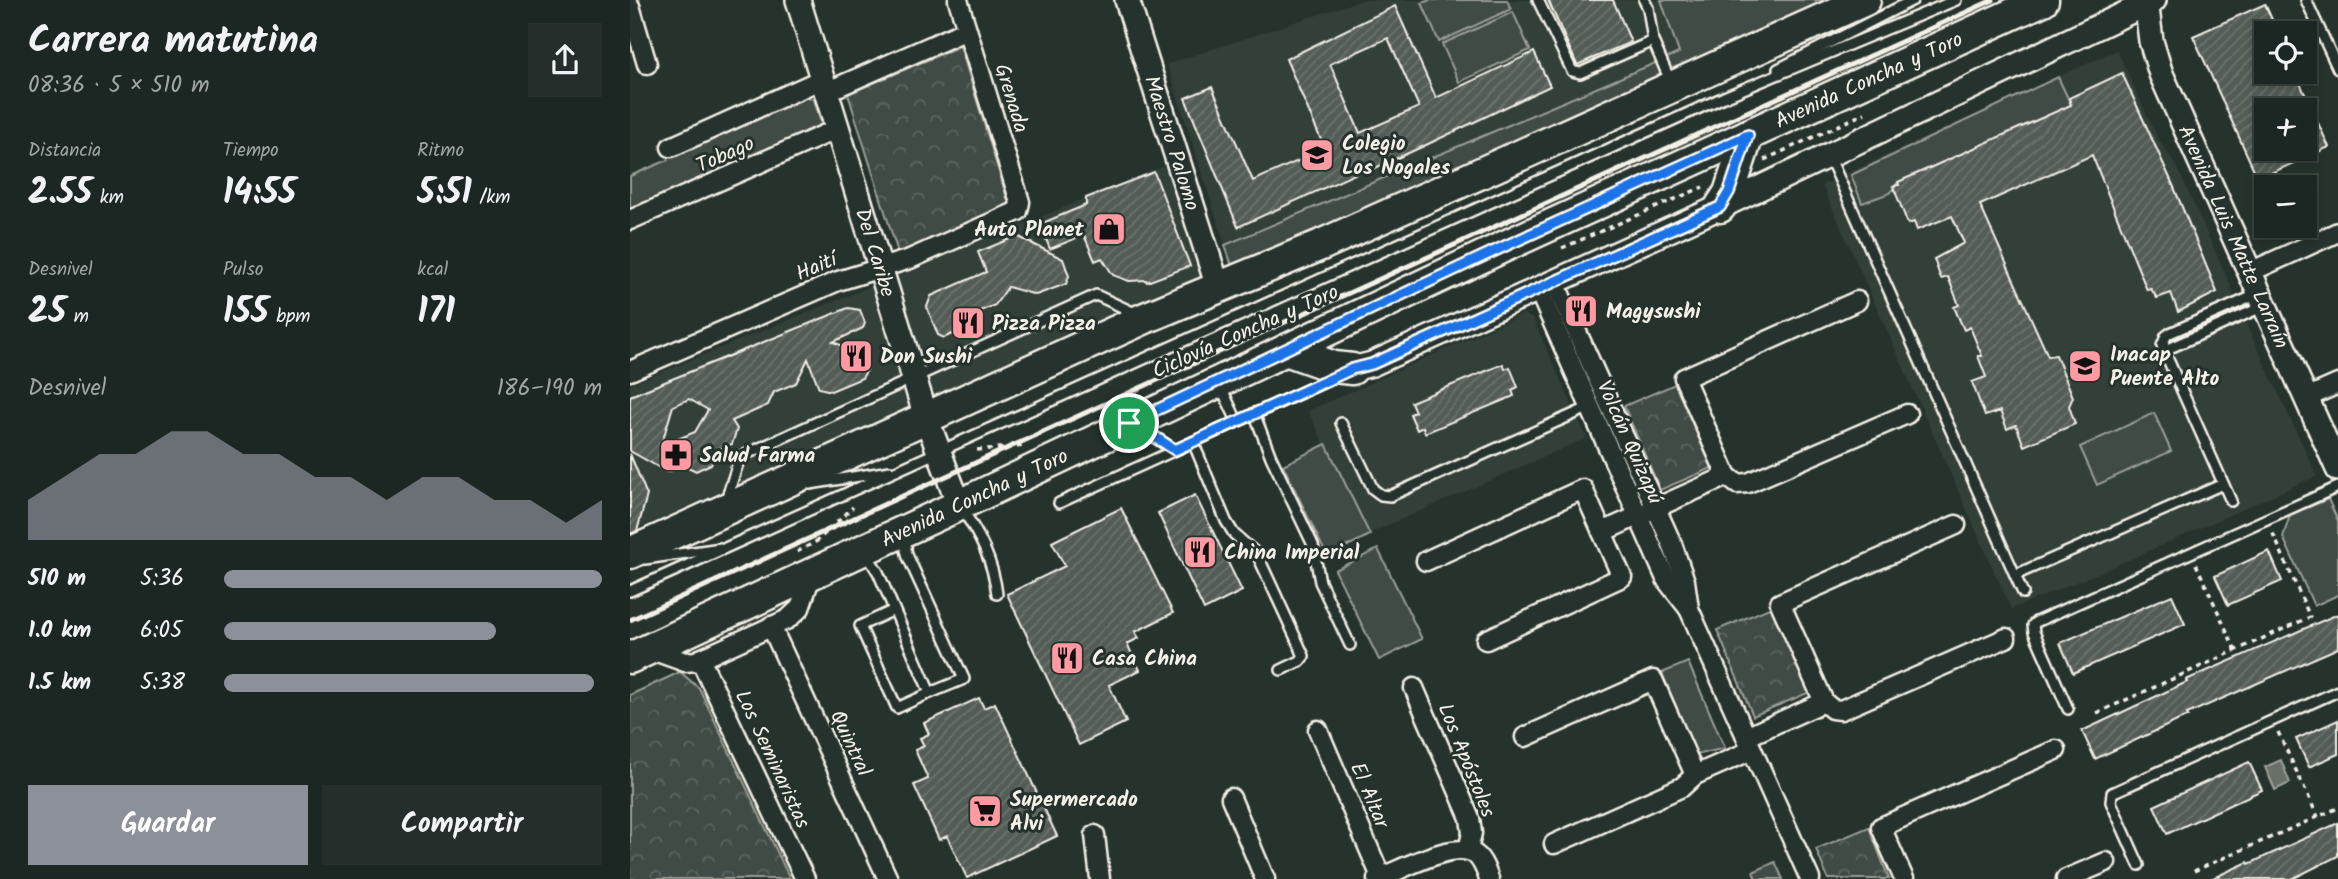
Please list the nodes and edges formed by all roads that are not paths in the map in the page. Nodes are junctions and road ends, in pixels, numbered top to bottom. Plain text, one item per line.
1 (798, 0) edge
2 (958, 0) edge
3 (1127, 0) edge
4 (1538, 0) edge
5 (1644, 0) edge
6 (1864, 0) edge
7 (1913, 0) edge
8 (1956, 0) edge
9 (2043, 0) edge
10 (2306, 0) edge
11 (2148, 1) edge
12 (632, 18) edge
13 (967, 30) junction
14 (1653, 41) junction
15 (647, 64) dead end
16 (2338, 69) edge
17 (824, 86) junction
18 (1673, 88) junction
19 (1724, 97) junction
20 (837, 129) junction
21 (1748, 135) junction
22 (671, 147) dead end
23 (1829, 156) junction
24 (1720, 207) junction
25 (1020, 209) joint
26 (630, 220) edge
27 (2338, 232) edge
28 (880, 268) junction
29 (2250, 272) junction
30 (1546, 285) junction
31 (1219, 287) junction
32 (2262, 300) junction
33 (1857, 301) dead end
34 (1145, 318) junction
35 (1286, 351) junction
36 (1352, 369) junction
37 (630, 371) edge
38 (914, 377) junction
39 (1218, 382) junction
40 (2338, 384) edge
41 (2306, 398) junction
42 (1590, 407) junction
43 (1254, 413) junction
44 (1907, 414) dead end
45 (927, 420) junction
46 (1237, 421) junction
47 (1129, 423) junction
48 (1341, 424) dead end
49 (1192, 442) junction
50 (1175, 450) junction
51 (939, 453) junction
52 (905, 468) junction
53 (2338, 469) edge
54 (1727, 476) junction
55 (2222, 484) junction
56 (2338, 487) edge
57 (776, 489) junction
58 (2231, 501) dead end
59 (1059, 503) dead end
60 (959, 505) junction
61 (1656, 508) junction
62 (722, 513) junction
63 (1638, 516) junction
64 (1956, 525) dead end
65 (911, 528) junction
66 (1602, 532) junction
67 (733, 546) junction
68 (856, 553) junction
69 (630, 554) edge
70 (1426, 561) dead end
71 (630, 562) edge
72 (812, 573) junction
73 (2015, 575) junction
74 (630, 592) edge
75 (2023, 593) dead end
76 (996, 594) dead end
77 (1689, 609) junction
78 (894, 610) junction
79 (771, 626) junction
80 (2006, 638) dead end
81 (1486, 640) dead end
82 (1350, 645) dead end
83 (639, 653) edge
84 (700, 659) junction
85 (1281, 670) dead end
86 (1414, 688) dead end
87 (2338, 691) edge
88 (930, 693) junction
89 (1824, 702) junction
90 (2068, 709) dead end
91 (1318, 730) dead end
92 (1525, 737) dead end
93 (1749, 743) junction
94 (2056, 750) dead end
95 (1695, 775) junction
96 (1231, 798) dead end
97 (1095, 835) dead end
98 (1554, 844) dead end
99 (1468, 850) junction
100 (2106, 862) dead end
101 (2139, 865) dead end
102 (1379, 878) edge
103 (804, 879) edge
104 (888, 879) edge
105 (1100, 879) edge
106 (1265, 879) edge
107 (1489, 879) edge
108 (1810, 879) edge
109 (1904, 879) edge
110 (2066, 879) edge

1 - 17 street, Del Caribe
2 - 13 street, Grenada
3 - 31 street, Maestro Palomo
4 - 14 lane
5 - 14 lane
6 - 18 main road
7 - 19 lane
8 - 19 lane
9 - 21 main road, Avenida Concha y Toro
10 - 16 lane
11 - 23 street
11 - 29 street, Avenida Luis Matte Larraín
12 - 15 street
13 - 17 street, Tobago
13 - 25 street, Grenada
14 - 18 lane
17 - 20 street, Del Caribe
17 - 22 street, Tobago
18 - 31 main road
19 - 51 lane
20 - 26 street, Tobago
20 - 28 street, Del Caribe
21 - 24 main road
21 - 35 main road, Avenida Concha y Toro
23 - 24 street
23 - 73 lane
24 - 30 street
25 - 28 street, Haití
27 - 29 street
28 - 37 street, Haití
28 - 38 street, Del Caribe
29 - 32 street, Avenida Luis Matte Larraín
30 - 36 street
30 - 42 street, Volcán Quizapú
30 - 61 street, Volcán Quizapú
31 - 34 main road
32 - 41 street, Avenida Luis Matte Larraín
32 - 55 lane
33 - 54 street
34 - 38 lane
34 - 45 main road
35 - 36 main road
35 - 39 main road, Avenida Concha y Toro
36 - 43 lane
38 - 45 street, Del Caribe
38 - 62 lane
39 - 46 lane
39 - 47 main road, Avenida Concha y Toro
40 - 41 street
41 - 53 street, Avenida Luis Matte Larraín
42 - 48 lane
42 - 63 street, Volcán Quizapú
43 - 46 lane
43 - 82 lane
44 - 54 street
45 - 51 street, Del Caribe
45 - 57 main road
46 - 49 lane
47 - 50 lane
47 - 60 main road, Avenida Concha y Toro
49 - 50 lane
49 - 85 lane
50 - 59 lane
51 - 52 lane
51 - 60 street, Del Caribe
52 - 57 lane
52 - 67 lane
54 - 61 street
55 - 58 lane
55 - 73 lane
56 - 90 lane
57 - 62 main road
60 - 65 main road, Avenida Concha y Toro
60 - 76 lane
61 - 63 street
61 - 77 street, Volcán Quizapú
62 - 69 main road
63 - 66 street
63 - 77 street, Volcán Quizapú
64 - 89 street
65 - 68 main road, Avenida Concha y Toro
65 - 88 lane
66 - 70 street
66 - 81 street
67 - 71 lane
67 - 74 lane
68 - 72 main road, Avenida Concha y Toro
68 - 78 lane
72 - 79 street
72 - 83 main road, Avenida Concha y Toro
73 - 75 lane
77 - 93 street, Volcán Quizapú
78 - 88 lane
78 - 88 lane
79 - 84 street
79 - 104 street, Quintral
80 - 89 street
83 - 84 street
84 - 103 street, Los Seminaristas
86 - 99 street, Los Apóstoles
87 - 101 lane
89 - 93 street
91 - 102 street, El Altar
92 - 95 street
93 - 95 street
93 - 108 street, Volcán Quizapú
94 - 109 street
95 - 98 street
96 - 106 street
97 - 105 street
99 - 102 street
99 - 107 street
100 - 110 street

